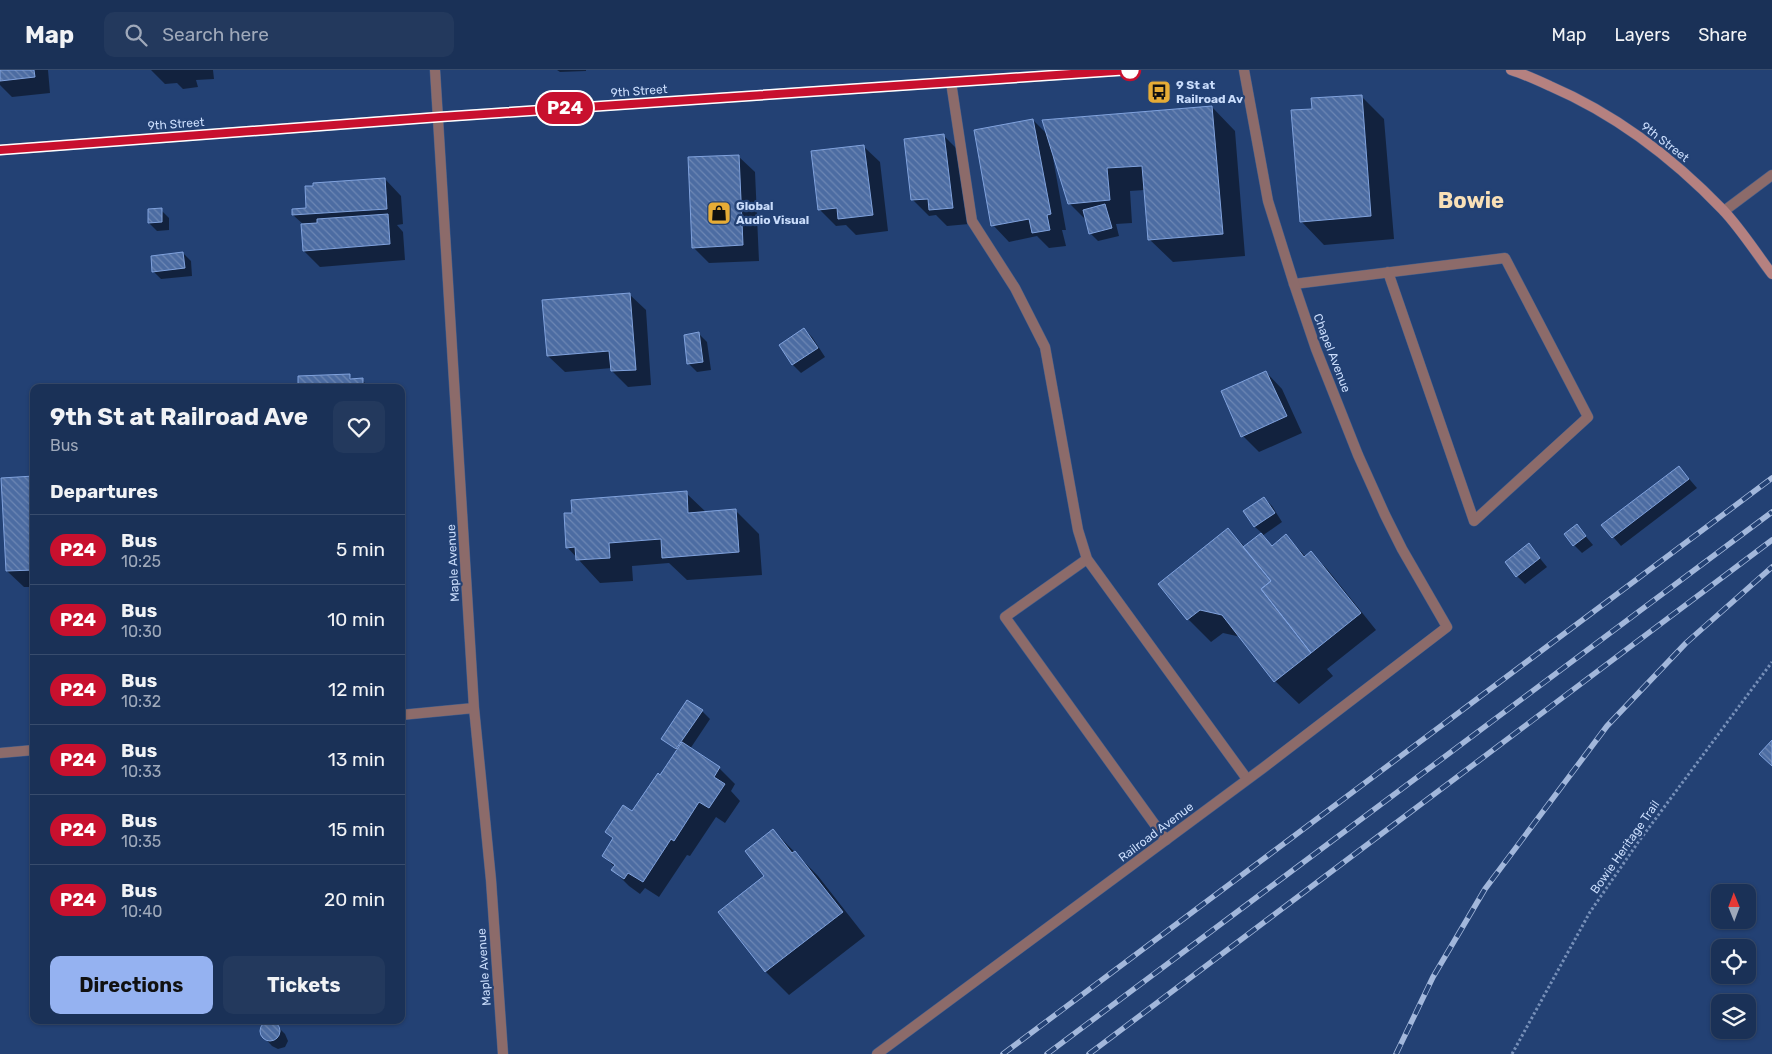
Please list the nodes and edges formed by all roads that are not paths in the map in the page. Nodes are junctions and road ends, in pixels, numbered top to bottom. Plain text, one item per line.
1 (435, 70) edge
2 (1131, 70) edge
3 (1244, 70) edge
4 (1511, 70) edge
5 (951, 82) junction
6 (440, 117) junction
7 (0, 150) edge
8 (1772, 175) edge
9 (1724, 211) junction
10 (1388, 272) junction
11 (1772, 274) edge
12 (1294, 284) junction
13 (1087, 559) junction
14 (1447, 627) joint
15 (474, 708) junction
16 (405, 715) edge
17 (30, 750) edge
18 (0, 753) edge
19 (1248, 779) junction
20 (1166, 840) junction
21 (503, 1054) edge
22 (877, 1054) edge

1 - 6 street, Maple Avenue
2 - 5 main road, 9th Street
3 - 12 street, Chapel Avenue
4 - 9 main road, 9th Street
5 - 6 main road, 9th Street
5 - 13 street
6 - 7 main road, 9th Street
6 - 15 street, Maple Avenue
8 - 9 street
9 - 11 main road, 9th Street
10 - 10 street
10 - 12 street
12 - 14 street, Chapel Avenue
13 - 19 street
13 - 20 street
14 - 19 street, Railroad Avenue
15 - 16 street
15 - 21 street, Maple Avenue
17 - 18 street
19 - 20 street, Railroad Avenue
20 - 22 street, Railroad Avenue

